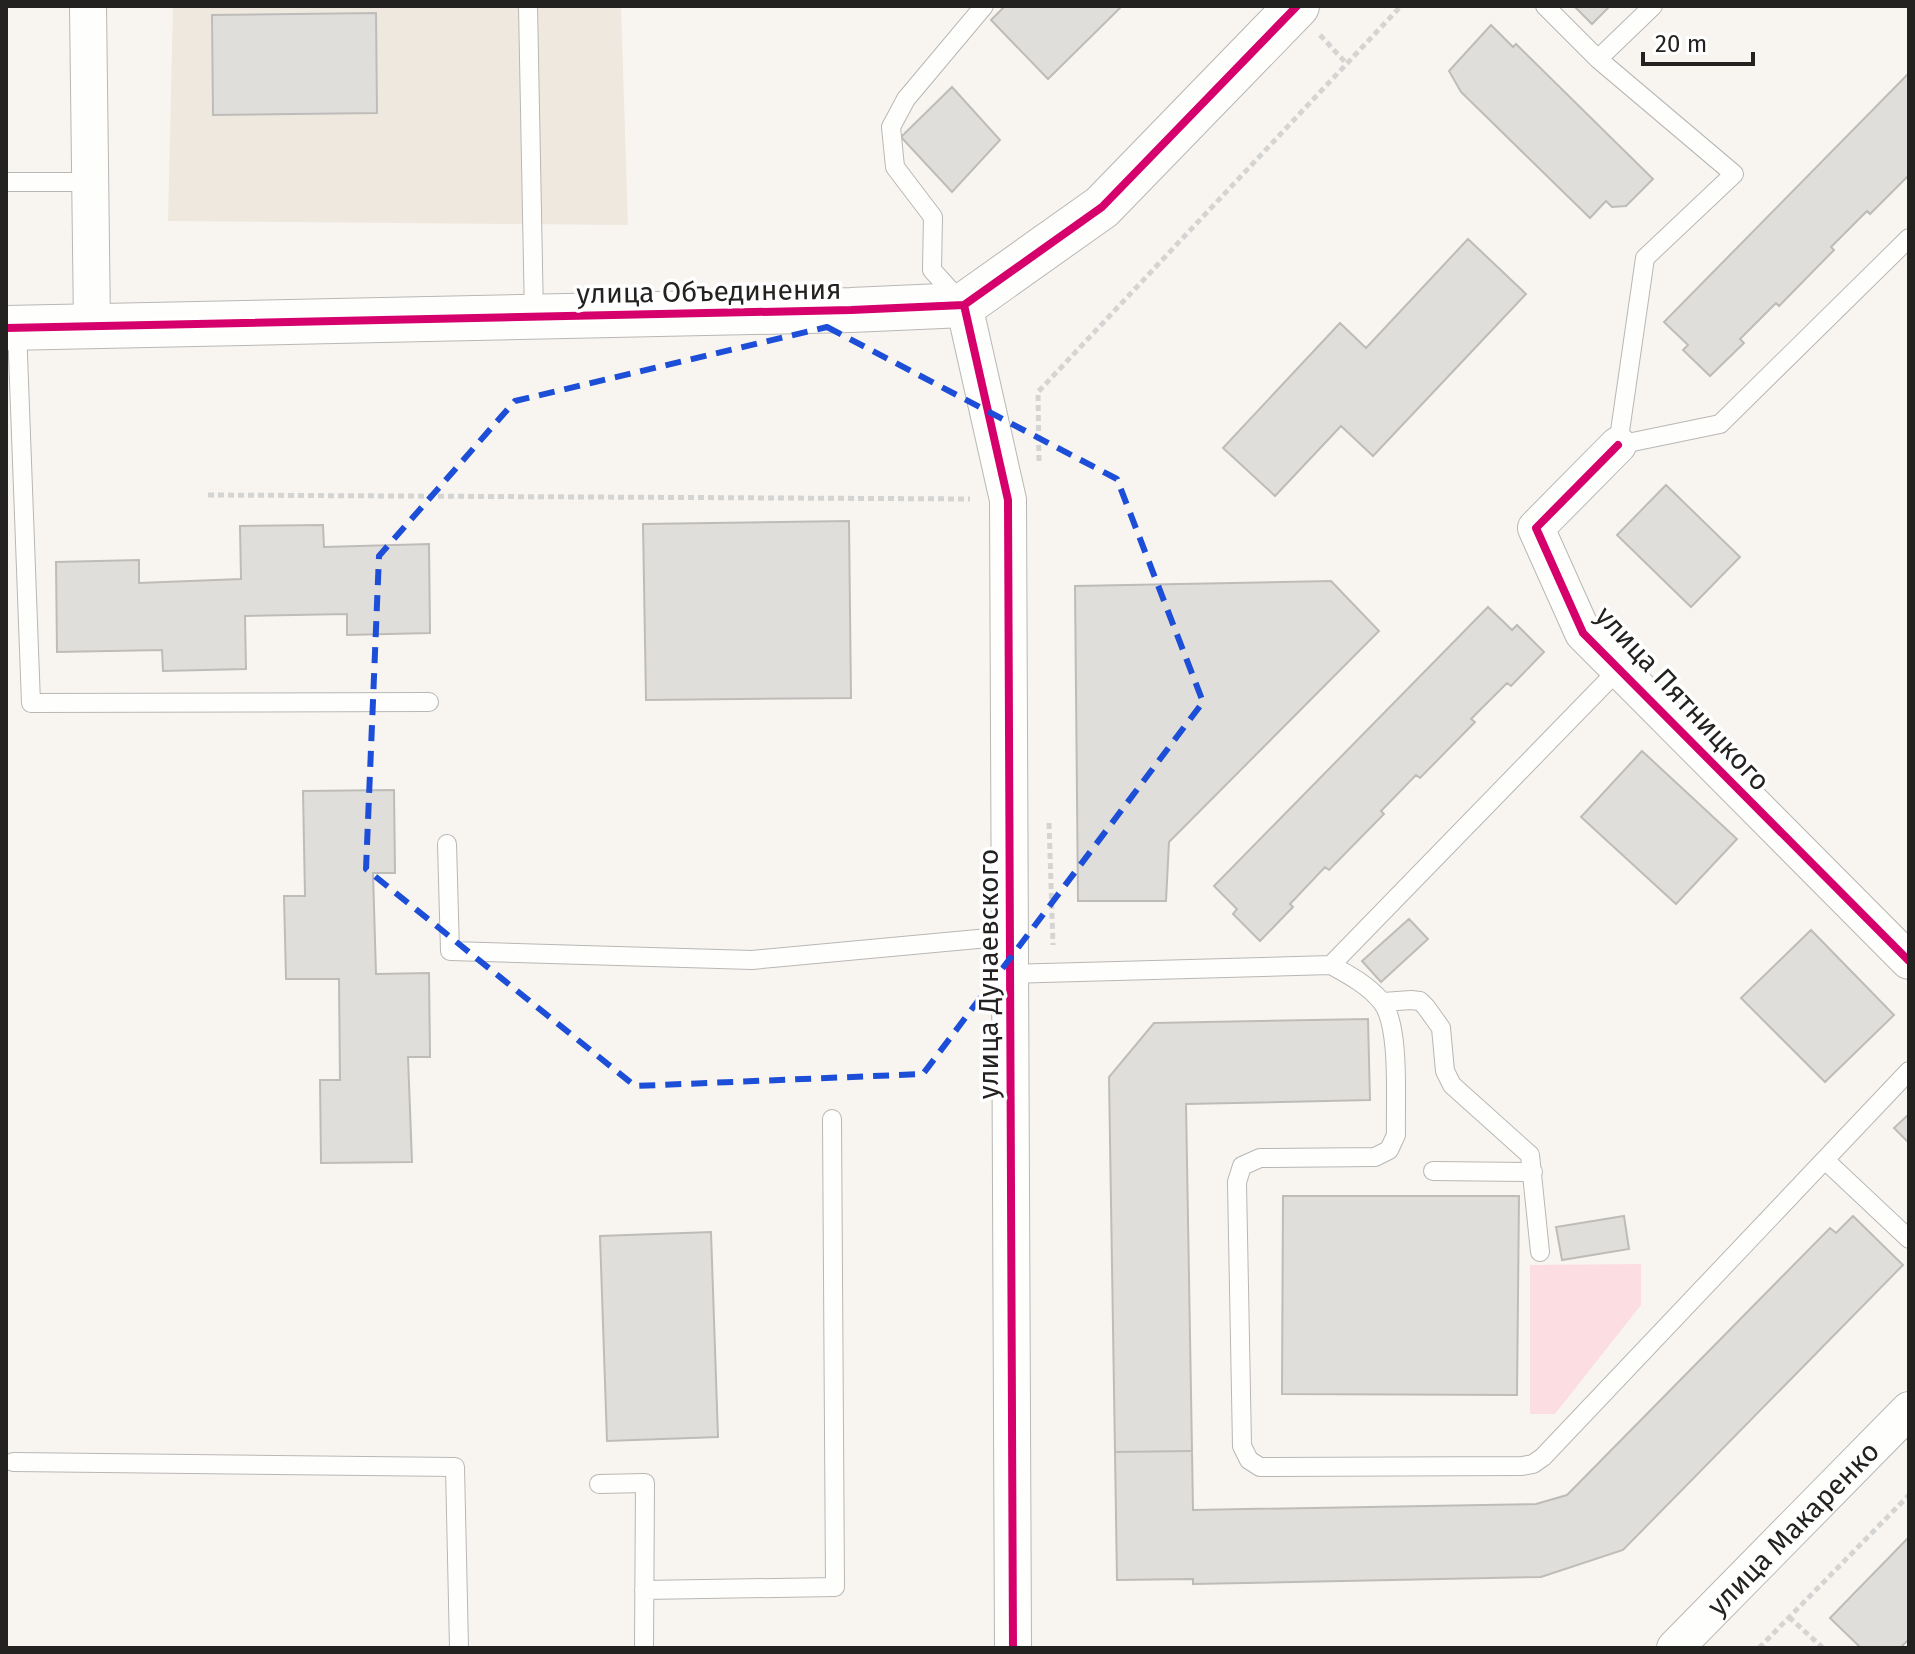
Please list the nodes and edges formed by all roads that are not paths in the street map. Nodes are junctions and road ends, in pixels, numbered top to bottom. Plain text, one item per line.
1 (88, 6) edge
2 (528, 6) edge
3 (984, 6) edge
4 (1297, 6) edge
5 (1545, 6) edge
6 (1653, 6) edge
7 (1598, 59) junction
8 (6, 182) edge
9 (90, 182) junction
10 (1909, 238) edge
11 (964, 305) junction
12 (534, 317) junction
13 (92, 326) junction
14 (12, 328) edge
15 (1618, 445) junction
16 (1619, 669) junction
17 (429, 702) dead end
18 (447, 844) dead end
19 (1010, 936) junction
20 (1909, 961) edge
21 (1331, 965) junction
22 (1011, 974) junction
23 (1383, 1002) junction
24 (1909, 1071) edge
25 (832, 1119) dead end
26 (1825, 1160) junction
27 (1433, 1171) dead end
28 (1533, 1172) junction
29 (1909, 1239) edge
30 (1540, 1252) dead end
31 (1909, 1410) edge
32 (13, 1462) dead end
33 (599, 1484) dead end
34 (644, 1590) junction
35 (459, 1648) edge
36 (644, 1648) edge
37 (1013, 1648) edge
38 (1675, 1648) edge

1 - 9 street
2 - 12 lane
3 - 11 lane
4 - 11 street
5 - 7 lane
6 - 7 lane
7 - 15 lane
8 - 9 lane
9 - 13 street
10 - 15 lane
11 - 12 street, улица Объединения
11 - 19 street, улица Дунаевского
12 - 13 street, улица Объединения
13 - 14 street, улица Объединения
14 - 17 lane
15 - 16 street, улица Пятницкого
16 - 20 street, улица Пятницкого
16 - 21 lane
18 - 19 lane
19 - 22 street, улица Дунаевского
21 - 22 lane
21 - 23 lane
22 - 37 street, улица Дунаевского
23 - 26 lane
23 - 28 lane
24 - 26 lane
25 - 34 lane
26 - 29 lane
27 - 28 lane
28 - 30 lane
31 - 38 street, улица Макаренко
32 - 35 lane
33 - 34 lane
34 - 36 lane

